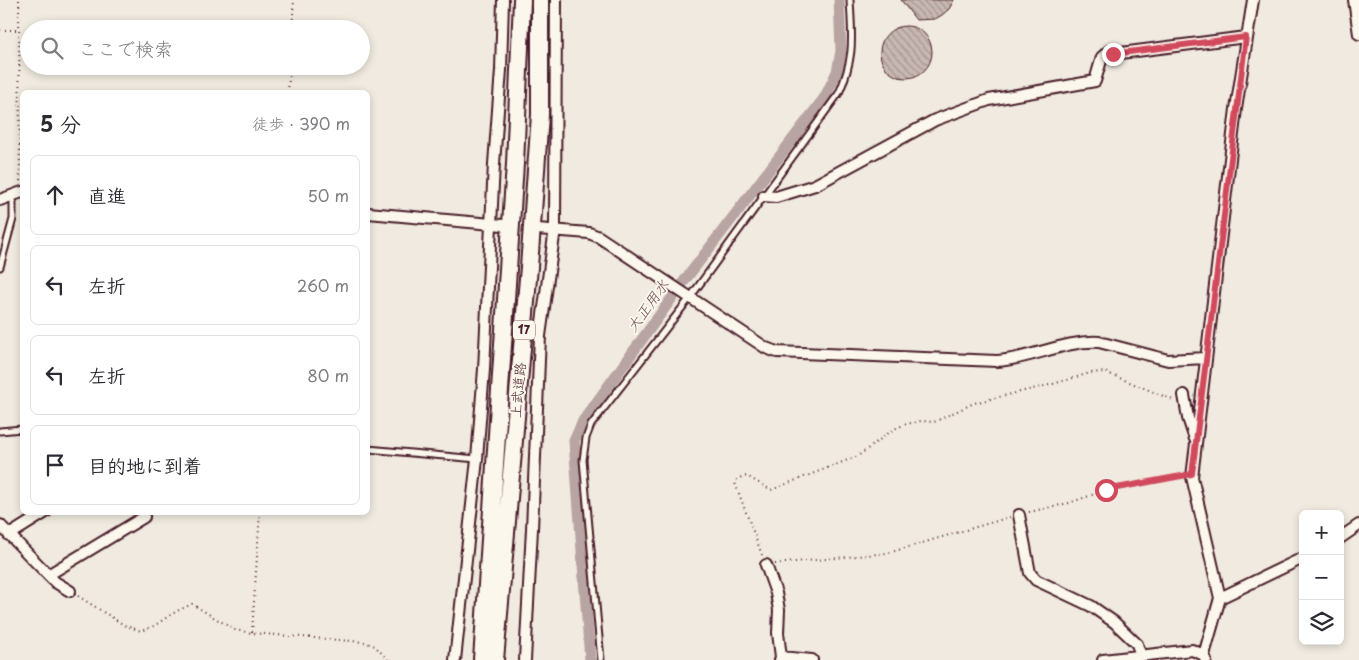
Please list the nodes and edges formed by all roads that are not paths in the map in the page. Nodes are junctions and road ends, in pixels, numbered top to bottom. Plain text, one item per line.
1 (504, 0) edge
2 (522, 0) edge
3 (540, 0) edge
4 (556, 0) edge
5 (850, 0) edge
6 (1252, 0) edge
7 (1354, 0) edge
8 (1359, 34) edge
9 (1246, 37) junction
10 (19, 193) edge
11 (764, 196) junction
12 (0, 200) edge
13 (370, 213) edge
14 (492, 223) junction
15 (503, 225) dead end
16 (537, 229) dead end
17 (555, 229) junction
18 (0, 267) edge
19 (687, 297) junction
20 (1206, 358) junction
21 (1185, 400) road end
22 (20, 429) edge
23 (0, 431) edge
24 (1196, 443) junction
25 (370, 449) edge
26 (477, 459) junction
27 (41, 515) edge
28 (144, 515) edge
29 (1019, 515) road end
30 (0, 525) edge
31 (1359, 525) edge
32 (1344, 535) edge
33 (9, 536) junction
34 (1299, 560) edge
35 (766, 565) road end
36 (48, 575) junction
37 (70, 591) road end
38 (1220, 598) junction
39 (1141, 656) junction
40 (1205, 657) edge
41 (780, 658) edge
42 (455, 660) edge
43 (482, 660) edge
44 (495, 660) edge
45 (524, 660) edge
46 (600, 660) edge
47 (812, 660) edge
48 (1103, 660) edge

1 - 14 street
2 - 43 highway, 上武道路 / 17
3 - 44 highway, 上武道路 / 17
4 - 17 street
5 - 11 lane
6 - 9 street
7 - 8 street
9 - 11 street
9 - 20 street
10 - 12 street
10 - 18 lane
11 - 19 lane
13 - 14 street
14 - 15 street
14 - 26 street
16 - 17 street
17 - 19 street
17 - 45 street
19 - 20 street
19 - 46 lane
20 - 24 street
21 - 24 street
22 - 23 lane
24 - 38 street
25 - 26 lane
26 - 42 street
27 - 33 street
28 - 36 street
29 - 39 street
30 - 33 street
31 - 32 street
33 - 36 street
34 - 38 street
35 - 41 street
36 - 37 street
38 - 40 street
39 - 40 street
39 - 48 street
41 - 47 street

